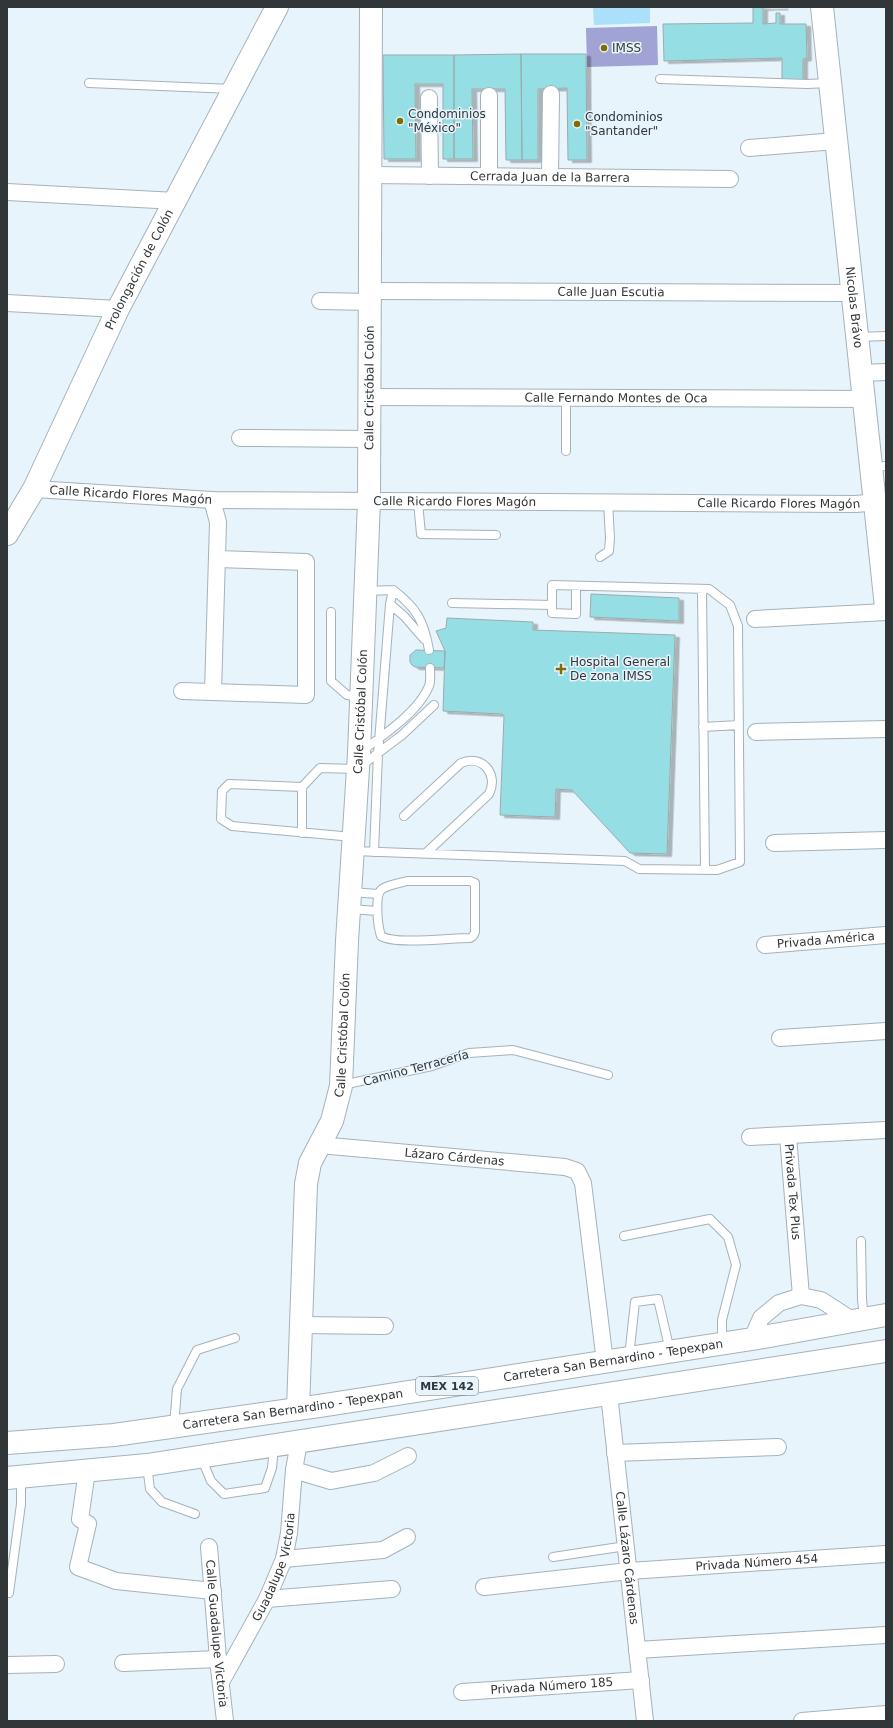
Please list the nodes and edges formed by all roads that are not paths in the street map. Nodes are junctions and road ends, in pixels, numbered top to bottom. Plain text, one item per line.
1 (277, 7) edge
2 (371, 7) edge
3 (822, 7) edge
4 (660, 79) dead end
5 (89, 83) dead end
6 (830, 83) junction
7 (235, 89) junction
8 (551, 94) dead end
9 (489, 96) dead end
10 (429, 98) dead end
11 (836, 141) junction
12 (749, 148) dead end
13 (370, 175) junction
14 (430, 176) junction
15 (488, 176) junction
16 (550, 177) junction
17 (730, 179) dead end
18 (7, 192) edge
19 (176, 201) junction
20 (852, 293) junction
21 (370, 297) junction
22 (320, 301) dead end
23 (7, 303) edge
24 (118, 310) junction
25 (886, 336) edge
26 (857, 337) junction
27 (886, 372) edge
28 (861, 373) junction
29 (370, 397) junction
30 (566, 398) junction
31 (863, 399) junction
32 (240, 438) dead end
33 (370, 439) junction
34 (566, 451) dead end
35 (879, 466) edge
36 (34, 489) junction
37 (212, 500) junction
38 (369, 501) junction
39 (881, 501) edge
40 (418, 502) junction
41 (608, 502) junction
42 (7, 534) edge
43 (496, 535) dead end
44 (600, 557) dead end
45 (217, 559) junction
46 (576, 586) junction
47 (702, 589) junction
48 (393, 590) junction
49 (366, 591) junction
50 (452, 603) dead end
51 (390, 604) junction
52 (552, 605) junction
53 (886, 607) edge
54 (331, 612) dead end
55 (886, 612) edge
56 (755, 619) dead end
57 (424, 639) dead end
58 (429, 650) dead end
59 (430, 668) dead end
60 (182, 691) dead end
61 (213, 692) junction
62 (361, 697) junction
63 (434, 705) dead end
64 (739, 725) junction
65 (703, 727) junction
66 (886, 729) edge
67 (756, 732) dead end
68 (380, 738) junction
69 (365, 758) junction
70 (302, 787) junction
71 (404, 816) dead end
72 (302, 833) junction
73 (886, 840) edge
74 (774, 843) dead end
75 (360, 847) junction
76 (425, 854) junction
77 (705, 870) junction
78 (378, 894) junction
79 (349, 901) junction
80 (377, 911) junction
81 (886, 935) edge
82 (765, 945) dead end
83 (886, 1031) edge
84 (780, 1038) dead end
85 (608, 1075) dead end
86 (341, 1086) junction
87 (886, 1130) edge
88 (788, 1136) junction
89 (750, 1137) dead end
90 (318, 1145) junction
91 (624, 1236) dead end
92 (861, 1241) dead end
93 (801, 1296) junction
94 (886, 1315) edge
95 (858, 1319) junction
96 (300, 1325) junction
97 (385, 1326) dead end
98 (235, 1338) dead end
99 (752, 1338) junction
100 (722, 1343) junction
101 (670, 1351) junction
102 (886, 1351) edge
103 (628, 1358) junction
104 (605, 1362) junction
105 (608, 1394) junction
106 (298, 1409) junction
107 (174, 1426) junction
108 (299, 1442) junction
109 (7, 1443) edge
110 (274, 1446) junction
111 (778, 1447) dead end
112 (615, 1453) junction
113 (408, 1456) dead end
114 (200, 1457) junction
115 (147, 1465) junction
116 (294, 1470) junction
117 (87, 1471) junction
118 (14, 1477) edge
119 (195, 1514) dead end
120 (407, 1537) dead end
121 (626, 1546) junction
122 (209, 1547) dead end
123 (886, 1554) edge
124 (553, 1557) dead end
125 (284, 1559) junction
126 (629, 1571) junction
127 (484, 1587) dead end
128 (392, 1588) dead end
129 (213, 1591) junction
130 (9, 1593) dead end
131 (267, 1599) junction
132 (886, 1635) edge
133 (638, 1650) junction
134 (218, 1659) junction
135 (123, 1663) dead end
136 (56, 1664) dead end
137 (7, 1665) edge
138 (641, 1680) junction
139 (221, 1682) junction
140 (462, 1692) dead end
141 (886, 1714) edge
142 (225, 1721) edge
143 (646, 1721) edge
144 (802, 1721) edge

1 - 7 main road, Prolongación de Colón
2 - 13 main road, Calle Cristóbal Colón
3 - 6 main road, Nicolas Brávo
4 - 6 lane
5 - 7 lane
6 - 11 main road, Nicolas Brávo
7 - 19 main road, Prolongación de Colón
8 - 16 street
9 - 15 street
10 - 14 street
11 - 12 street
11 - 20 main road, Nicolas Brávo
13 - 14 street, Cerrada Juan de la Barrera
13 - 21 main road, Calle Cristóbal Colón
14 - 15 street, Cerrada Juan de la Barrera
15 - 16 street, Cerrada Juan de la Barrera
16 - 17 street, Cerrada Juan de la Barrera
18 - 19 street
19 - 24 main road, Prolongación de Colón
20 - 21 street, Calle Juan Escutia
20 - 26 main road, Nicolas Brávo
21 - 22 street, Calle Juan Escutia
21 - 29 main road, Calle Cristóbal Colón
23 - 24 street
24 - 36 main road, Prolongación de Colón
25 - 26 lane
26 - 28 main road, Nicolas Brávo
27 - 28 street
28 - 31 main road, Nicolas Brávo
29 - 30 street, Calle Fernando Montes de Oca
29 - 33 main road, Calle Cristóbal Colón
30 - 31 street, Calle Fernando Montes de Oca
30 - 34 lane
31 - 35 main road, Nicolas Brávo
32 - 33 street
33 - 38 main road, Calle Cristóbal Colón
35 - 39 main road, Nicolas Brávo
36 - 37 street, Calle Ricardo Flores Magón
36 - 42 main road, Prolongación de Colón
37 - 38 street, Calle Ricardo Flores Magón
37 - 45 street
38 - 40 street, Calle Ricardo Flores Magón
38 - 49 main road, Calle Cristóbal Colón
39 - 41 street, Calle Ricardo Flores Magón
39 - 53 main road, Nicolas Brávo
40 - 41 street, Calle Ricardo Flores Magón
40 - 43 lane
41 - 44 lane
45 - 61 street
45 - 61 street
46 - 47 lane
46 - 52 lane
46 - 52 lane
47 - 64 lane
47 - 65 lane
48 - 49 lane
48 - 51 lane
48 - 58 lane
49 - 62 main road, Calle Cristóbal Colón
50 - 52 lane
51 - 57 lane
51 - 68 lane
54 - 62 lane
55 - 56 street
59 - 68 lane
60 - 61 street
62 - 69 main road, Calle Cristóbal Colón
63 - 69 lane
64 - 65 lane
64 - 77 lane
65 - 77 lane
66 - 67 street
68 - 69 lane
68 - 69 lane
69 - 70 lane
69 - 75 main road, Calle Cristóbal Colón
70 - 72 lane
70 - 72 lane
71 - 76 lane
72 - 75 lane
73 - 74 street
75 - 76 lane
75 - 79 main road, Calle Cristóbal Colón
76 - 77 lane
78 - 79 lane
78 - 80 lane
78 - 80 lane
79 - 80 lane
79 - 86 main road, Calle Cristóbal Colón
81 - 82 street, Privada América
83 - 84 street
85 - 86 lane, Camino Terracería
86 - 90 main road, Calle Cristóbal Colón
87 - 88 street, Privada Tex Plus
88 - 89 street
88 - 93 street, Privada Tex Plus
90 - 96 main road, Calle Cristóbal Colón
90 - 104 street, Lázaro Cárdenas
91 - 100 lane
92 - 95 lane
93 - 95 street
93 - 99 street
94 - 95 main road, Carretera San Bernardino - Tepexpan / MEX 142
95 - 99 main road, Carretera San Bernardino - Tepexpan / MEX 142
96 - 97 street
96 - 106 main road, Calle Cristóbal Colón
98 - 107 lane
99 - 100 main road, Carretera San Bernardino - Tepexpan / MEX 142
100 - 101 main road, Carretera San Bernardino - Tepexpan / MEX 142
101 - 103 main road, Carretera San Bernardino - Tepexpan / MEX 142
101 - 103 lane
102 - 105 main road
103 - 104 main road, Carretera San Bernardino - Tepexpan / MEX 142
104 - 106 main road, Carretera San Bernardino - Tepexpan / MEX 142
105 - 108 main road
105 - 112 street, Calle Lázaro Cárdenas
106 - 107 main road, Carretera San Bernardino - Tepexpan / MEX 142
107 - 109 main road, Carretera San Bernardino - Tepexpan / MEX 142
108 - 110 main road
108 - 116 street, Guadalupe Victoria
110 - 114 main road
110 - 114 lane
111 - 112 street
112 - 121 street, Calle Lázaro Cárdenas
113 - 116 street
114 - 115 main road
115 - 117 main road
115 - 119 lane
116 - 125 street, Guadalupe Victoria
117 - 118 main road
117 - 129 street
118 - 130 lane
120 - 125 street
121 - 124 lane
121 - 126 street, Calle Lázaro Cárdenas
122 - 129 street, Calle Guadalupe Victoria
123 - 126 street, Privada Número 454
125 - 131 street, Guadalupe Victoria
126 - 127 street, Privada Número 454
126 - 133 street, Calle Lázaro Cárdenas
128 - 131 street
129 - 134 street, Calle Guadalupe Victoria
131 - 139 street, Guadalupe Victoria
132 - 133 street
133 - 138 street, Calle Lázaro Cárdenas
134 - 135 street
134 - 139 street, Calle Guadalupe Victoria
136 - 137 street
138 - 140 street, Privada Número 185
138 - 143 street, Calle Lázaro Cárdenas
139 - 142 street, Calle Guadalupe Victoria
141 - 144 street

